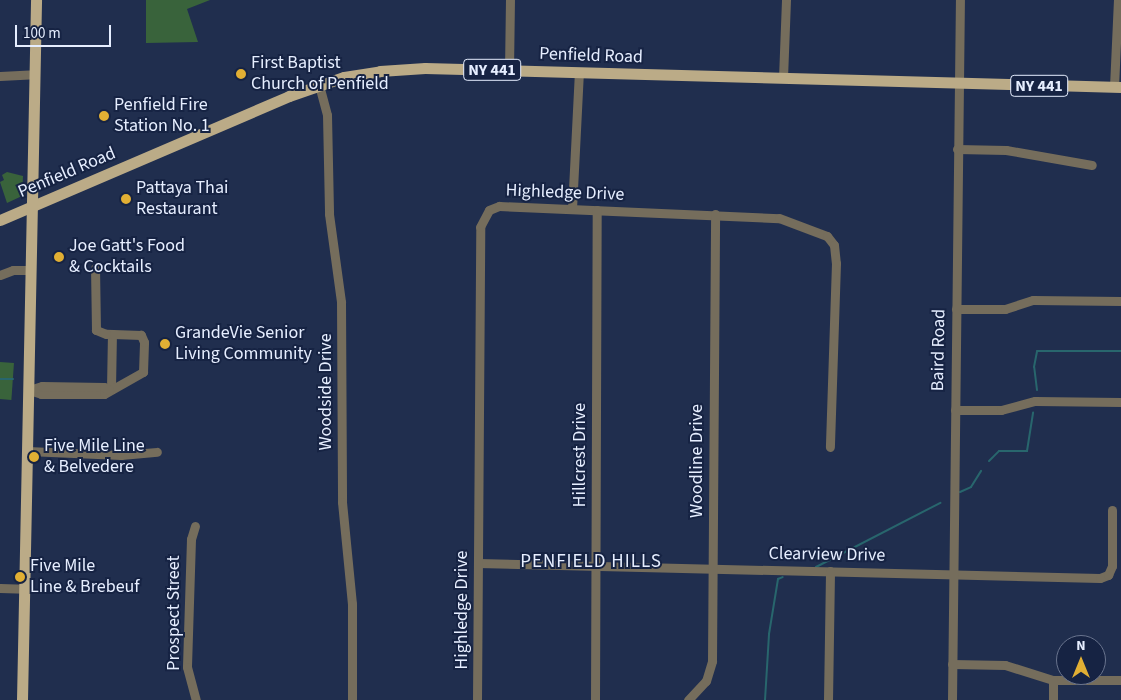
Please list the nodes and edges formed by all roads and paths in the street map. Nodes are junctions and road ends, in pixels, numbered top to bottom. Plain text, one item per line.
1 (36, 0) edge
2 (510, 0) edge
3 (786, 0) edge
4 (960, 0) edge
5 (1118, 0) edge
6 (509, 70) junction
7 (579, 73) junction
8 (34, 74) junction
9 (0, 76) edge
10 (783, 78) junction
11 (319, 85) junction
12 (958, 85) junction
13 (1118, 87) edge
14 (957, 149) junction
15 (1092, 165) dead end
16 (32, 208) junction
17 (572, 209) junction
18 (597, 210) junction
19 (715, 214) junction
20 (0, 220) edge
21 (95, 268) dead end
22 (30, 270) junction
23 (0, 275) edge
24 (1121, 300) edge
25 (956, 309) junction
26 (112, 334) junction
27 (29, 390) junction
28 (110, 390) junction
29 (1121, 402) edge
30 (954, 410) junction
31 (830, 447) dead end
32 (27, 451) junction
33 (157, 452) dead end
34 (1112, 510) dead end
35 (195, 526) dead end
36 (478, 563) junction
37 (596, 566) junction
38 (712, 569) junction
39 (830, 571) junction
40 (953, 574) junction
41 (0, 588) edge
42 (24, 589) junction
43 (952, 664) junction
44 (1054, 680) junction
45 (1121, 680) edge
46 (22, 700) edge
47 (196, 700) edge
48 (352, 700) edge
49 (478, 700) edge
50 (595, 700) edge
51 (688, 700) edge
52 (828, 700) edge
53 (952, 700) edge
54 (1053, 700) edge

1 - 8 main road
2 - 6 street
3 - 10 street
4 - 12 street, Baird Road
5 - 13 street
6 - 7 main road, Penfield Road / NY 441
6 - 11 main road, Penfield Road / NY 441
7 - 10 main road, Penfield Road / NY 441
7 - 17 street
8 - 9 street
8 - 16 main road
10 - 12 main road, Penfield Road / NY 441
11 - 16 main road, Penfield Road / NY 441
11 - 48 street, Woodside Drive
12 - 13 main road, Penfield Road / NY 441
12 - 14 street, Baird Road
14 - 15 street
14 - 25 street, Baird Road
16 - 20 main road, Penfield Road / NY 441
16 - 22 main road
17 - 18 street, Highledge Drive
17 - 36 street, Highledge Drive
18 - 19 street, Highledge Drive
18 - 37 street, Hillcrest Drive
19 - 31 street, Highledge Drive
19 - 38 street, Woodline Drive
21 - 26 street
22 - 23 street
22 - 27 main road
24 - 25 street
25 - 30 street, Baird Road
26 - 28 street
26 - 28 street
27 - 28 street
27 - 32 main road
29 - 30 street
30 - 40 street, Baird Road
32 - 33 street
32 - 42 main road
34 - 40 street, Clearview Drive
35 - 47 street, Prospect Street
36 - 37 street, Clearview Drive
36 - 49 street, Highledge Drive
37 - 38 street, Clearview Drive
37 - 50 street, Hillcrest Drive
38 - 39 street, Clearview Drive
38 - 51 street, Woodline Drive
39 - 40 street, Clearview Drive
39 - 52 street
40 - 43 street, Baird Road
41 - 42 street
42 - 46 main road
43 - 44 street
43 - 53 street, Baird Road
44 - 45 street
44 - 54 street

